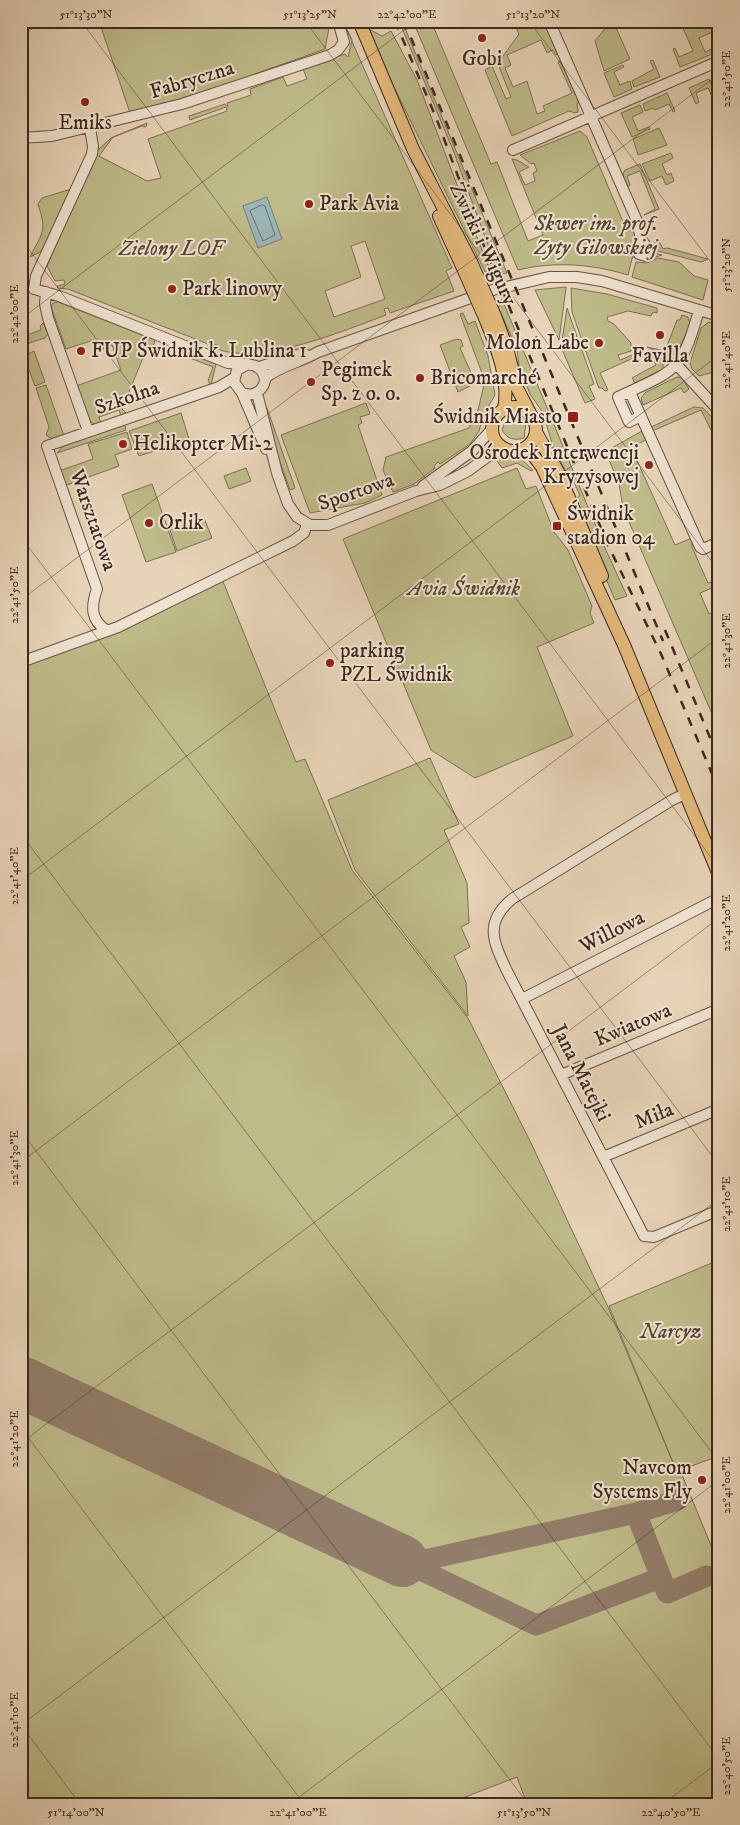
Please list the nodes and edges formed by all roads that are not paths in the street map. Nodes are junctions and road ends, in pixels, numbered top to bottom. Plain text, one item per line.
1 (338, 21) edge
2 (359, 21) edge
3 (550, 21) edge
4 (719, 61) edge
5 (592, 116) junction
6 (90, 128) junction
7 (21, 138) edge
8 (513, 150) dead end
9 (641, 239) dead end
10 (46, 292) junction
11 (700, 310) junction
12 (719, 316) edge
13 (490, 317) junction
14 (318, 352) junction
15 (228, 363) junction
16 (248, 364) junction
17 (677, 365) junction
18 (259, 367) junction
19 (234, 376) junction
20 (265, 378) junction
21 (219, 387) junction
22 (240, 392) junction
23 (257, 393) junction
24 (504, 409) junction
25 (719, 411) edge
26 (531, 415) junction
27 (492, 429) junction
28 (88, 432) junction
29 (536, 432) junction
30 (47, 446) joint
31 (505, 448) junction
32 (523, 449) junction
33 (277, 473) junction
34 (416, 491) junction
35 (307, 524) junction
36 (719, 542) edge
37 (108, 631) junction
38 (624, 645) junction
39 (21, 662) edge
40 (685, 794) junction
41 (719, 875) edge
42 (719, 898) edge
43 (522, 999) junction
44 (719, 1009) edge
45 (561, 1075) junction
46 (719, 1109) edge
47 (603, 1157) junction
48 (719, 1210) edge

1 - 6 street, Fabryczna
2 - 13 main road, Żwirki i Wigury, bridge
3 - 5 street
4 - 5 street
5 - 8 street
5 - 9 street
6 - 7 street, Fabryczna
6 - 10 street
10 - 15 street
10 - 28 street
11 - 12 street
11 - 14 street
11 - 17 street
13 - 24 main road, Żwirki i Wigury
13 - 26 main road, Żwirki i Wigury
14 - 18 street
14 - 20 street
15 - 16 street
15 - 19 street
16 - 18 street
16 - 19 street
17 - 25 street
17 - 36 street
18 - 20 street
19 - 21 street, Szkolna
19 - 22 street
20 - 23 street
21 - 22 street, Szkolna
21 - 28 street, Szkolna
22 - 23 street
22 - 33 street
23 - 33 street
24 - 26 main road
24 - 27 main road
26 - 29 main road
27 - 31 main road
27 - 34 street, Sportowa
28 - 30 street, Szkolna
29 - 32 main road
29 - 38 main road
30 - 37 street, Warsztatowa
31 - 32 main road
31 - 34 street, Sportowa
32 - 38 main road
33 - 35 street
34 - 35 street, Sportowa
35 - 37 street
37 - 39 street
38 - 40 main road
40 - 41 main road
40 - 43 street, Jana Matejki
42 - 43 street, Willowa
43 - 45 street, Jana Matejki
44 - 45 street, Kwiatowa
45 - 47 street, Jana Matejki
46 - 47 street, Miła
47 - 48 street, Jana Matejki

